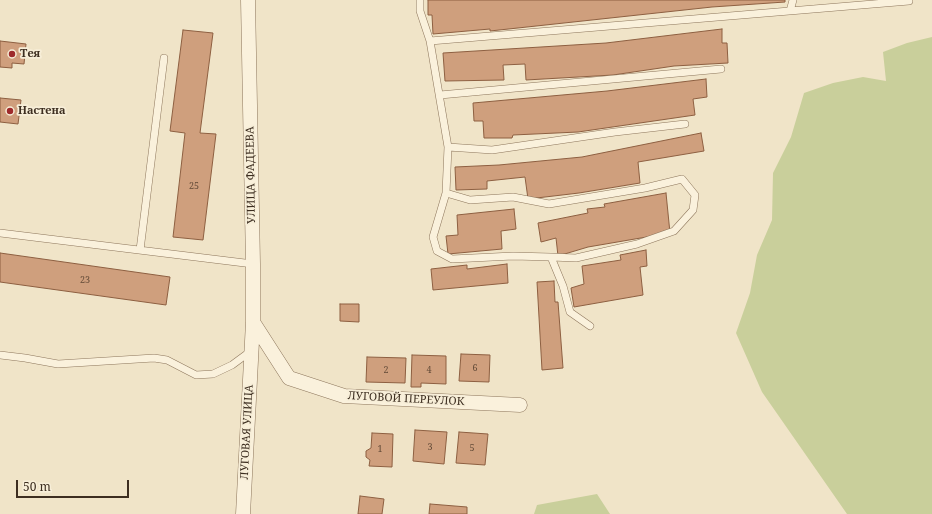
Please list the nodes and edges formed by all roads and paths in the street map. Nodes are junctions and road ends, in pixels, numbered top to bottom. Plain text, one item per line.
1 (248, 0) edge
2 (420, 0) edge
3 (793, 0) edge
4 (909, 1) dead end
5 (790, 11) junction
6 (430, 41) junction
7 (164, 58) dead end
8 (721, 68) dead end
9 (440, 95) junction
10 (685, 124) dead end
11 (448, 147) junction
12 (446, 193) junction
13 (0, 233) edge
14 (140, 250) junction
15 (552, 257) junction
16 (253, 264) junction
17 (253, 322) junction
18 (590, 326) dead end
19 (251, 351) junction
20 (0, 355) edge
21 (520, 405) dead end
22 (243, 514) edge

1 - 16 street, УЛИЦА ФАДЕЕВА
2 - 6 lane
3 - 5 lane
4 - 5 lane
5 - 6 lane
6 - 9 lane
7 - 14 lane
8 - 9 lane
9 - 11 lane
10 - 11 lane
11 - 12 lane
12 - 15 lane
12 - 15 lane
13 - 14 lane
14 - 16 lane
15 - 18 lane
16 - 17 street, УЛИЦА ФАДЕЕВА
17 - 19 street, УЛИЦА ФАДЕЕВА
17 - 21 street, ЛУГОВОЙ ПЕРЕУЛОК
19 - 20 lane
19 - 22 street, ЛУГОВАЯ УЛИЦА

